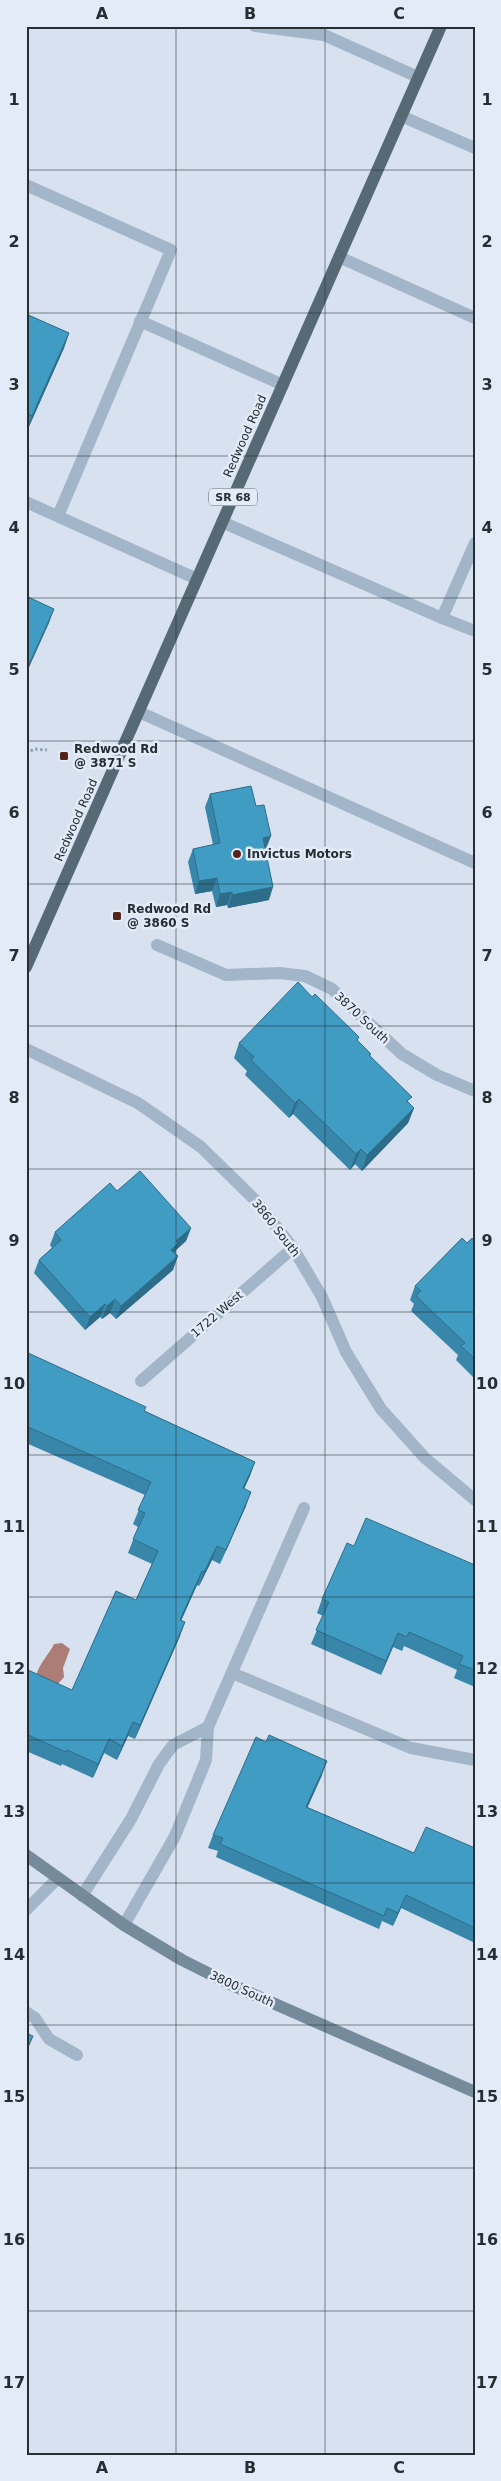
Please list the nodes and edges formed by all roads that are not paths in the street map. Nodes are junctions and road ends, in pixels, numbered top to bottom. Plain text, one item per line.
1 (255, 26) edge
2 (440, 26) edge
3 (418, 76) junction
4 (401, 116) junction
5 (475, 148) edge
6 (26, 185) edge
7 (339, 257) junction
8 (475, 318) edge
9 (140, 321) junction
10 (283, 385) junction
11 (26, 502) edge
12 (58, 516) junction
13 (222, 522) junction
14 (475, 543) edge
15 (197, 579) junction
16 (442, 618) junction
17 (475, 631) edge
18 (139, 712) junction
19 (475, 863) edge
20 (157, 945) dead end
21 (26, 967) edge
22 (26, 1049) edge
23 (475, 1091) edge
24 (293, 1248) junction
25 (141, 1381) dead end
26 (475, 1500) edge
27 (304, 1508) dead end
28 (232, 1673) junction
29 (208, 1727) junction
30 (475, 1760) edge
31 (26, 1855) edge
32 (58, 1878) junction
33 (82, 1896) junction
34 (26, 1910) edge
35 (124, 1925) junction
36 (26, 2012) edge
37 (77, 2055) dead end
38 (475, 2092) edge

1 - 3 street
2 - 3 main road, Redwood Road / SR 68
3 - 4 main road, Redwood Road / SR 68
4 - 5 street
4 - 7 main road, Redwood Road / SR 68
6 - 9 street
7 - 8 street
7 - 10 main road, Redwood Road / SR 68
9 - 10 street
9 - 12 street
10 - 13 main road, Redwood Road / SR 68
11 - 12 street
12 - 15 street
13 - 15 main road, Redwood Road / SR 68
13 - 16 street
14 - 16 street
15 - 18 main road, Redwood Road / SR 68
16 - 17 street
18 - 19 street
18 - 21 main road, Redwood Road / SR 68
20 - 23 street, 3870 South
22 - 24 street, 3860 South
24 - 25 street, 1722 West
24 - 26 street, 3860 South
27 - 28 street
28 - 29 street
28 - 30 street
29 - 33 street
29 - 35 street
31 - 32 street, 3800 South
32 - 33 street, 3800 South
32 - 34 street
33 - 35 street, 3800 South
35 - 38 street, 3800 South
36 - 37 street

